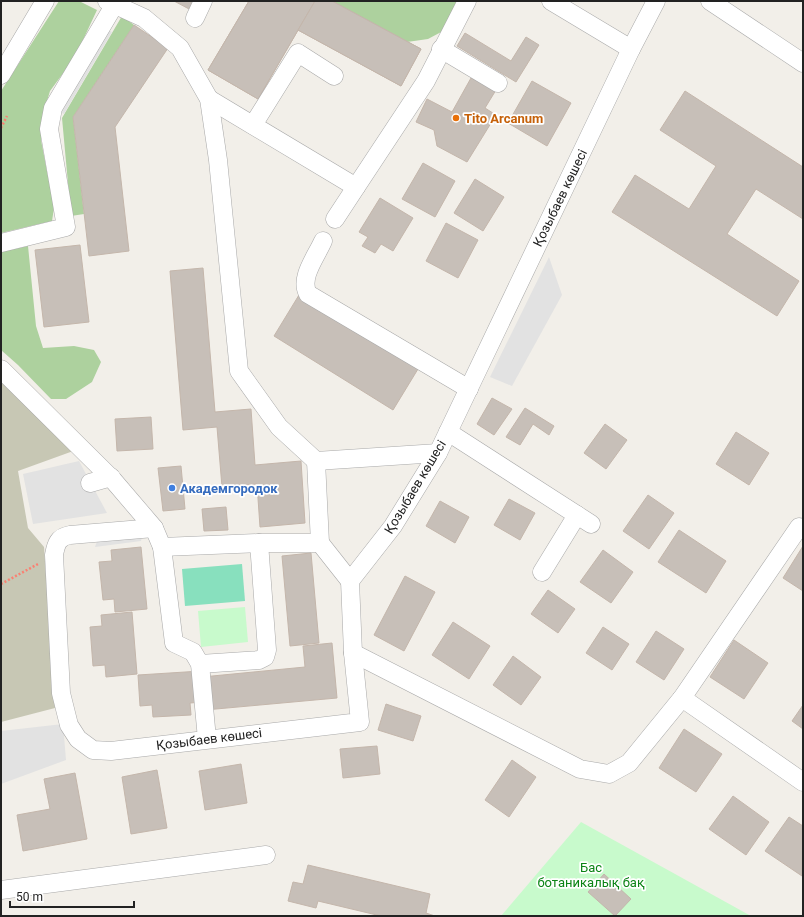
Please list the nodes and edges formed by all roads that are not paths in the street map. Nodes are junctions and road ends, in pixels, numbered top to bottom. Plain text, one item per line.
1 (45, 1) edge
2 (203, 1) edge
3 (467, 1) edge
4 (551, 1) edge
5 (656, 1) edge
6 (710, 1) edge
7 (111, 3) edge
8 (195, 18) dead end
9 (441, 49) junction
10 (631, 49) junction
11 (803, 62) edge
12 (1, 75) edge
13 (334, 76) dead end
14 (498, 83) dead end
15 (209, 99) junction
16 (253, 126) junction
17 (356, 187) junction
18 (336, 219) dead end
19 (324, 241) dead end
20 (1, 243) edge
21 (1, 369) edge
22 (469, 389) junction
23 (448, 432) junction
24 (438, 453) junction
25 (316, 461) junction
26 (111, 477) junction
27 (90, 483) dead end
28 (799, 527) dead end
29 (154, 528) junction
30 (259, 543) junction
31 (320, 543) junction
32 (162, 547) junction
33 (542, 572) dead end
34 (350, 581) junction
35 (354, 653) junction
36 (200, 664) junction
37 (682, 698) junction
38 (207, 740) junction
39 (803, 782) edge
40 (266, 855) dead end
41 (1, 890) edge

1 - 12 street
2 - 8 street
3 - 9 street
4 - 10 street
5 - 10 street, Қозыбаев көшесі
6 - 11 street
7 - 15 street
7 - 20 street
9 - 14 street
9 - 17 street
10 - 22 street, Қозыбаев көшесі
13 - 16 street
15 - 16 street
15 - 25 street
16 - 17 street
17 - 18 street
19 - 22 street
21 - 26 street
22 - 23 street, Қозыбаев көшесі
23 - 24 street, Қозыбаев көшесі
23 - 33 street
24 - 25 street
24 - 34 street, Қозыбаев көшесі
25 - 31 street
26 - 27 street
26 - 29 street
28 - 37 street
29 - 32 street
29 - 38 street, Қозыбаев көшесі
30 - 31 street
30 - 32 street
30 - 36 street
31 - 34 street
32 - 36 street
34 - 35 street, Қозыбаев көшесі
35 - 37 street
35 - 38 street, Қозыбаев көшесі
36 - 38 street
37 - 39 street
40 - 41 street

